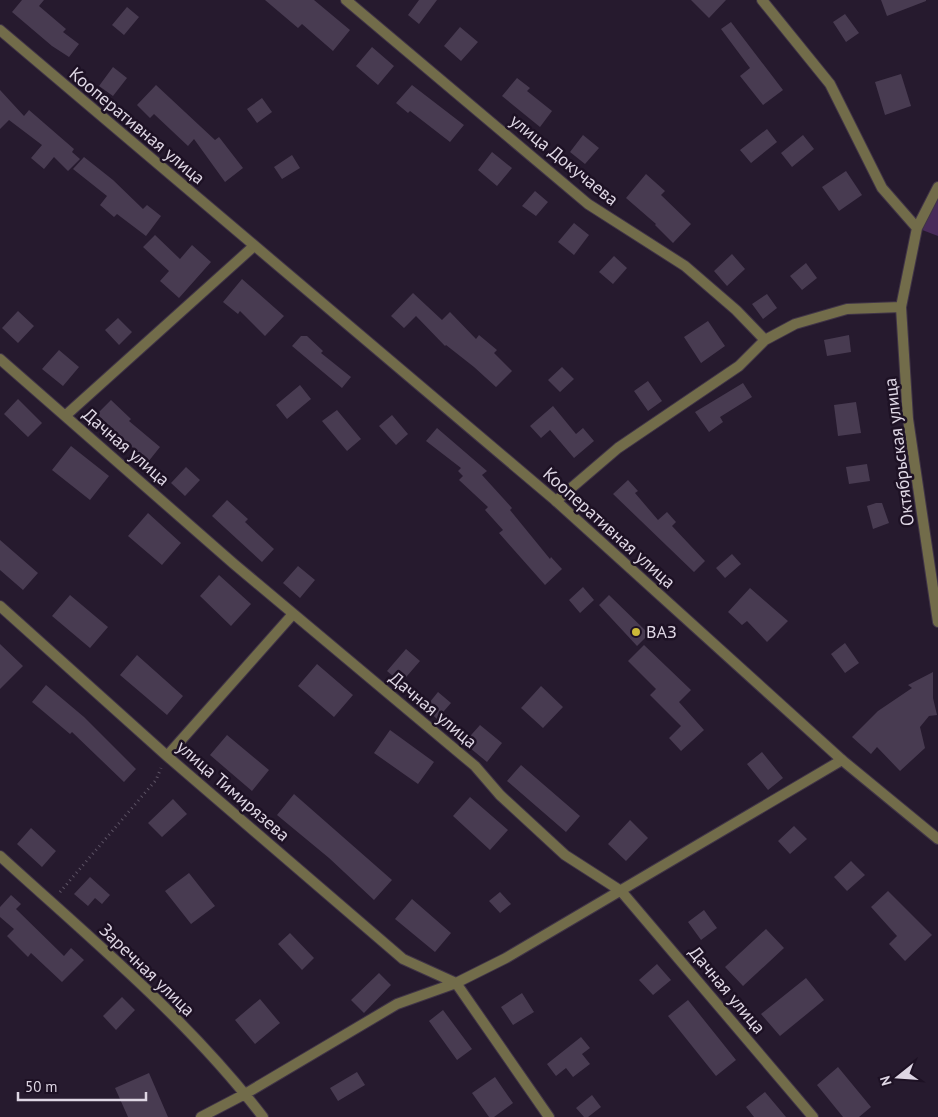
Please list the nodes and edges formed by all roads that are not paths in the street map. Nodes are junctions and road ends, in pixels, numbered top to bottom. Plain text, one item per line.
1 (346, 0) edge
2 (762, 0) edge
3 (0, 30) edge
4 (938, 187) edge
5 (917, 228) junction
6 (254, 246) junction
7 (901, 307) junction
8 (765, 340) junction
9 (0, 359) edge
10 (65, 416) junction
11 (556, 501) junction
12 (0, 606) edge
13 (293, 614) junction
14 (938, 622) edge
15 (167, 756) junction
16 (842, 760) junction
17 (938, 840) edge
18 (0, 856) edge
19 (621, 891) junction
20 (456, 983) junction
21 (246, 1094) junction
22 (201, 1117) edge
23 (263, 1117) edge
24 (549, 1117) edge
25 (813, 1117) edge

1 - 8 street, улица Докучаева
2 - 5 street
3 - 6 street, Кооперативная улица
4 - 5 street, Октябрьская улица
5 - 7 street, Октябрьская улица
6 - 10 street
6 - 11 street, Кооперативная улица
7 - 8 street
7 - 14 street, Октябрьская улица
8 - 11 street
9 - 10 street, Дачная улица
10 - 13 street, Дачная улица
11 - 16 street, Кооперативная улица
12 - 15 street, улица Тимирязева
13 - 15 street
13 - 19 street, Дачная улица
15 - 20 street, улица Тимирязева
16 - 17 street, Кооперативная улица
16 - 19 street
18 - 21 street, Заречная улица
19 - 20 street
19 - 25 street, Дачная улица
20 - 21 street
20 - 24 street
21 - 22 street
21 - 23 street, Заречная улица

